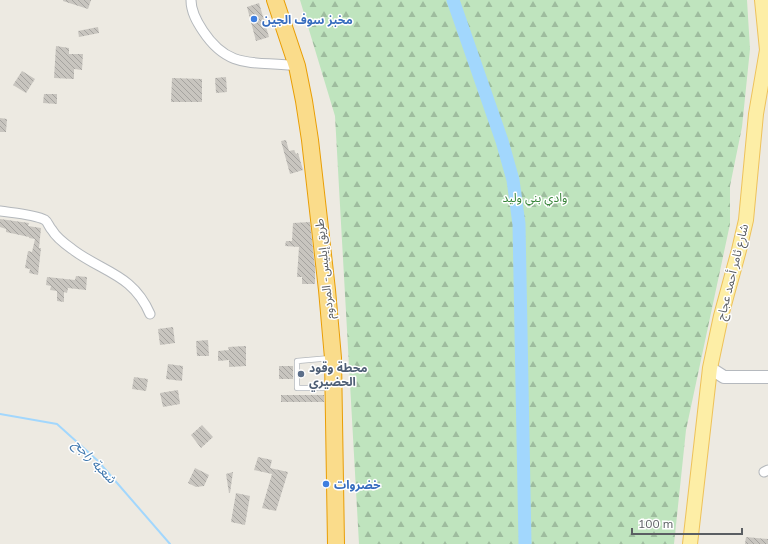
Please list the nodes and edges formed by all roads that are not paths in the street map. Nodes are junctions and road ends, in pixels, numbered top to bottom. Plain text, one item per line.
1 (191, 0) edge
2 (275, 0) edge
3 (762, 0) edge
4 (297, 66) junction
5 (0, 211) edge
6 (150, 314) dead end
7 (333, 358) junction
8 (710, 368) junction
9 (768, 377) edge
10 (334, 388) junction
11 (336, 544) edge
12 (690, 544) edge

1 - 4 street
2 - 4 highway, طريق إيليس- المردوم
3 - 8 main road, شارع ثامر أحمد عجاج
4 - 7 highway, طريق إيليس- المردوم
5 - 6 street
7 - 10 highway, طريق إيليس- المردوم
7 - 10 lane
8 - 9 street
8 - 12 main road, شارع ثامر أحمد عجاج
10 - 11 highway, طريق إيليس- المردوم

